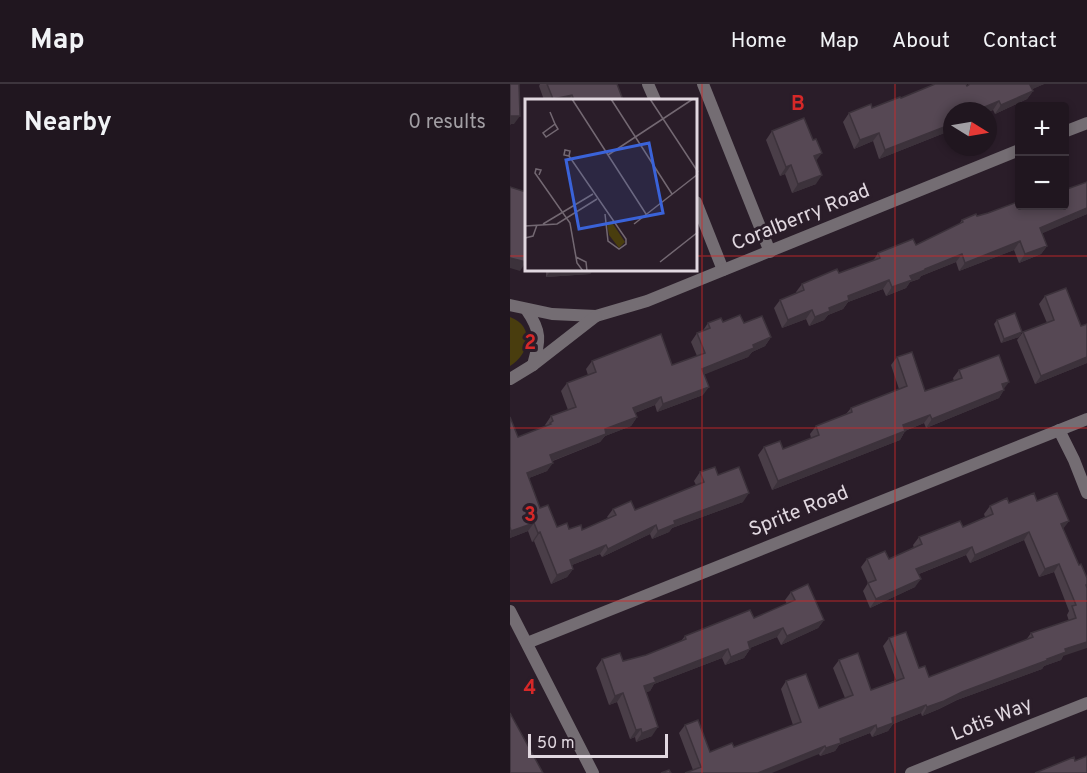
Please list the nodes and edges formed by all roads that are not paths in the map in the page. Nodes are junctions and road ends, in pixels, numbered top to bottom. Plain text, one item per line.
1 (648, 84) edge
2 (703, 84) edge
3 (655, 99) edge
4 (1087, 123) edge
5 (1069, 130) edge
6 (1015, 152) edge
7 (698, 207) edge
8 (770, 252) junction
9 (723, 270) junction
10 (510, 305) edge
11 (526, 309) junction
12 (596, 316) junction
13 (533, 365) junction
14 (510, 379) edge
15 (1087, 419) edge
16 (1059, 430) junction
17 (1087, 493) edge
18 (510, 611) edge
19 (527, 643) junction
20 (1087, 703) edge
21 (593, 773) edge
22 (911, 773) edge

1 - 3 street
2 - 8 street
4 - 5 street
6 - 8 street, Coralberry Road
7 - 9 street
8 - 9 street, Coralberry Road
9 - 12 street, Coralberry Road
10 - 11 street, Coralberry Road
11 - 12 street, Coralberry Road
11 - 13 street
12 - 13 street, Coralberry Road
13 - 14 street, Coralberry Road
15 - 16 street, Sprite Road
16 - 17 street
16 - 19 street, Sprite Road
18 - 19 street
19 - 21 street
20 - 22 street, Lotis Way

